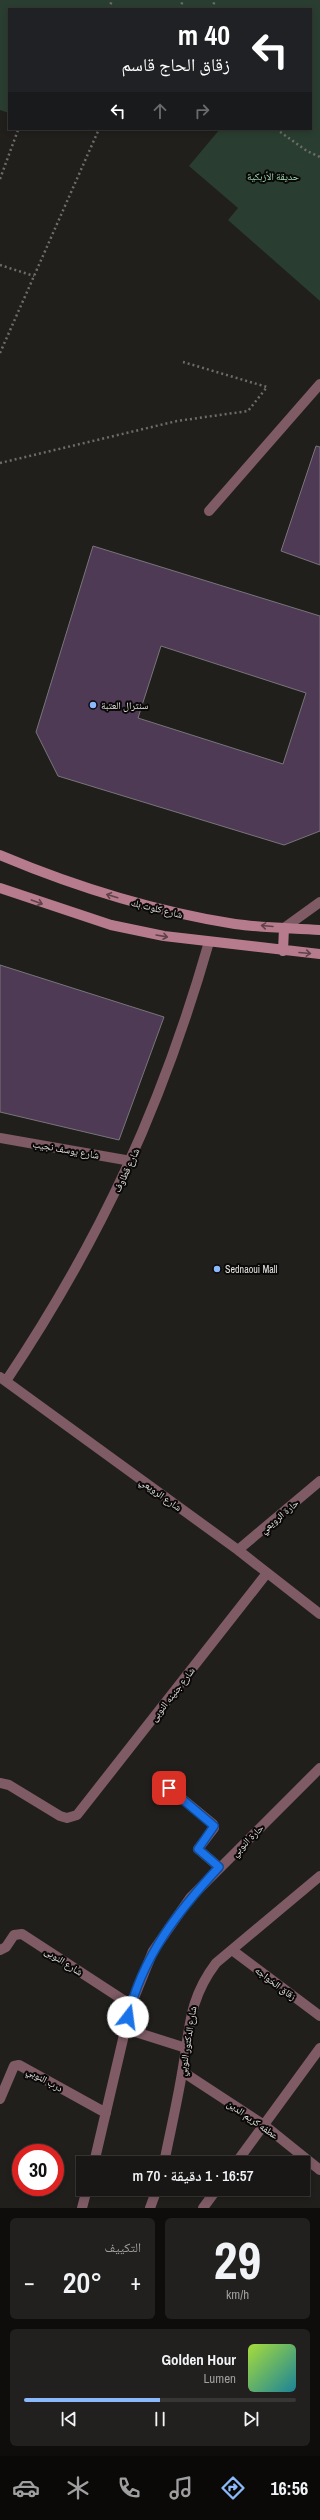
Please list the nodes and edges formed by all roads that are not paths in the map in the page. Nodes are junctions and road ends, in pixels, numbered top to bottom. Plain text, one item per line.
1 (318, 389) edge
2 (209, 511) dead end
3 (0, 855) edge
4 (0, 888) edge
5 (320, 902) edge
6 (284, 928) junction
7 (320, 930) edge
8 (209, 942) junction
9 (283, 951) junction
10 (320, 954) edge
11 (0, 1138) edge
12 (131, 1161) junction
13 (3, 1379) edge
14 (320, 1481) edge
15 (238, 1550) junction
16 (267, 1573) junction
17 (320, 1614) edge
18 (320, 1768) edge
19 (158, 1779) dead end
20 (0, 1783) edge
21 (219, 1867) junction
22 (317, 1882) edge
23 (0, 1950) edge
24 (232, 1950) junction
25 (131, 2005) junction
26 (320, 2016) edge
27 (126, 2029) junction
28 (186, 2048) junction
29 (320, 2048) edge
30 (182, 2072) junction
31 (0, 2099) edge
32 (106, 2113) junction
33 (264, 2125) junction
34 (96, 2156) edge
35 (165, 2156) edge
36 (241, 2156) edge
37 (320, 2170) edge
38 (85, 2196) edge
39 (154, 2196) edge
40 (212, 2196) edge
41 (82, 2208) edge
42 (150, 2208) edge
43 (203, 2208) edge

1 - 2 street
6 -> 3 street, شارع كلوت بك
4 -> 8 street
5 - 6 street
6 - 7 street, شارع كلوت بك
6 - 9 street
8 - 9 street
8 - 12 street, شارع قطاوف
9 -> 10 street
11 - 12 street, شارع يوسف نجيب
12 - 13 street, شارع قطاوف
13 - 15 street, شارع الرويعي
14 - 15 street, حارة الرويعي
15 - 16 street, شارع الرويعي
16 - 17 street, شارع الرويعي
16 - 20 street, شارع جنينه النوبى
18 - 21 street, حارة النوبي
19 - 21 street
21 - 25 street, حارة النوبي
22 - 24 street, شارع الدكتور النوبي
23 - 25 street, شارع النوبى
24 - 26 street, زقاق الخواجه
24 - 28 street, شارع الدكتور النوبي
25 - 27 street, حارة النوبي
27 - 28 street
27 - 32 street, حارة النوبي
28 - 30 street, شارع الدكتور النوبي
29 - 33 street
30 - 33 street, عطفه كريم الدين
30 - 35 street, شارع الدكتور النوبي
31 - 32 street, درب النوبي
32 - 34 street, حارة النوبي
33 - 36 street
33 - 37 street, عطفه كريم الدين
38 - 41 street
39 - 42 street
40 - 43 street

